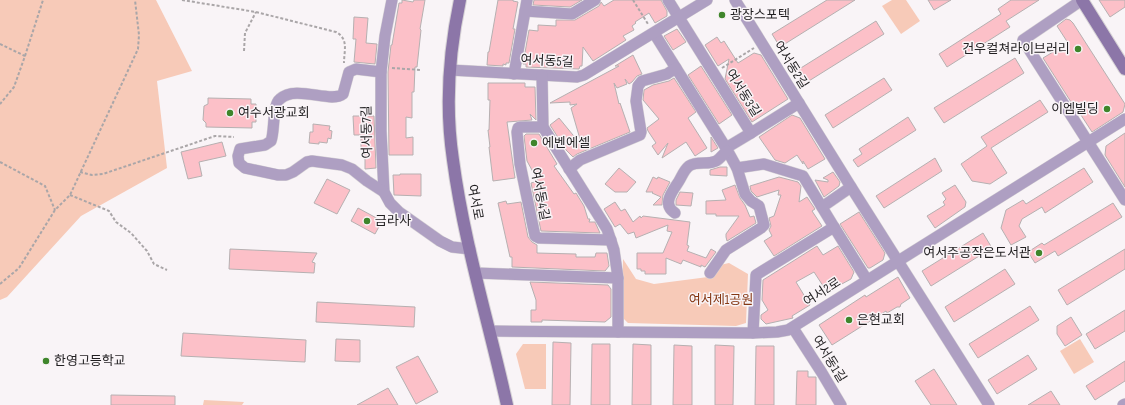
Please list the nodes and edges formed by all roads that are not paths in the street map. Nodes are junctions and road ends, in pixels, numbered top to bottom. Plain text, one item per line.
1 (392, 0) edge
2 (460, 0) edge
3 (527, 0) edge
4 (595, 0) edge
5 (668, 0) edge
6 (707, 0) edge
7 (735, 0) edge
8 (1082, 0) edge
9 (525, 11) junction
10 (679, 17) junction
11 (654, 33) junction
12 (676, 68) junction
13 (1125, 69) edge
14 (381, 70) junction
15 (450, 70) junction
16 (514, 74) junction
17 (542, 75) junction
18 (799, 104) junction
19 (1125, 119) edge
20 (542, 127) junction
21 (751, 133) junction
22 (1088, 142) junction
23 (727, 149) junction
24 (737, 168) junction
25 (568, 169) junction
26 (851, 187) junction
27 (384, 192) junction
28 (1125, 200) edge
29 (822, 207) junction
30 (675, 213) dead end
31 (834, 227) junction
32 (611, 240) junction
33 (470, 249) junction
34 (898, 261) junction
35 (476, 273) junction
36 (710, 273) dead end
37 (618, 278) junction
38 (867, 280) junction
39 (793, 328) junction
40 (490, 331) junction
41 (618, 332) junction
42 (753, 333) junction
43 (507, 405) edge
44 (841, 405) edge
45 (989, 405) edge

1 - 14 street, 여서동7길
2 - 15 street, 여서로
3 - 9 street
4 - 9 street
5 - 10 street, 여서동3길
6 - 10 street, 여서동5길
7 - 18 street, 여서동2길
8 - 13 street
8 - 22 street
9 - 16 street
10 - 11 street, 여서동5길
10 - 21 street, 여서동3길
11 - 12 street
11 - 17 street, 여서동5길
12 - 23 street
12 - 25 street
14 - 27 street, 여서동7길
14 - 27 street, 여서동7길
15 - 16 street, 여서동5길
15 - 33 street, 여서로
16 - 17 street, 여서동5길
17 - 20 street
18 - 21 street, 여서동2길
18 - 26 street, 여서동2길
19 - 22 street, 여서2로
20 - 25 street
20 - 32 street, 여서동4길
21 - 23 street, 여서동3길
22 - 28 street
22 - 34 street, 여서2로
23 - 24 street
23 - 30 street, 여서동3길
24 - 29 street
24 - 36 street
25 - 32 street
26 - 29 street
26 - 34 street, 여서동2길
27 - 33 street, 여서동7길
29 - 31 street
31 - 38 street
31 - 42 street
32 - 37 street
33 - 35 street, 여서로
34 - 38 street, 여서2로
34 - 45 street, 여서동2길
35 - 37 street
35 - 40 street, 여서로
37 - 41 street
38 - 39 street, 여서2로
39 - 42 street, 여서2로
39 - 44 street, 여서동1길
40 - 41 street, 여서2로
40 - 43 street, 여서로
41 - 42 street, 여서2로

